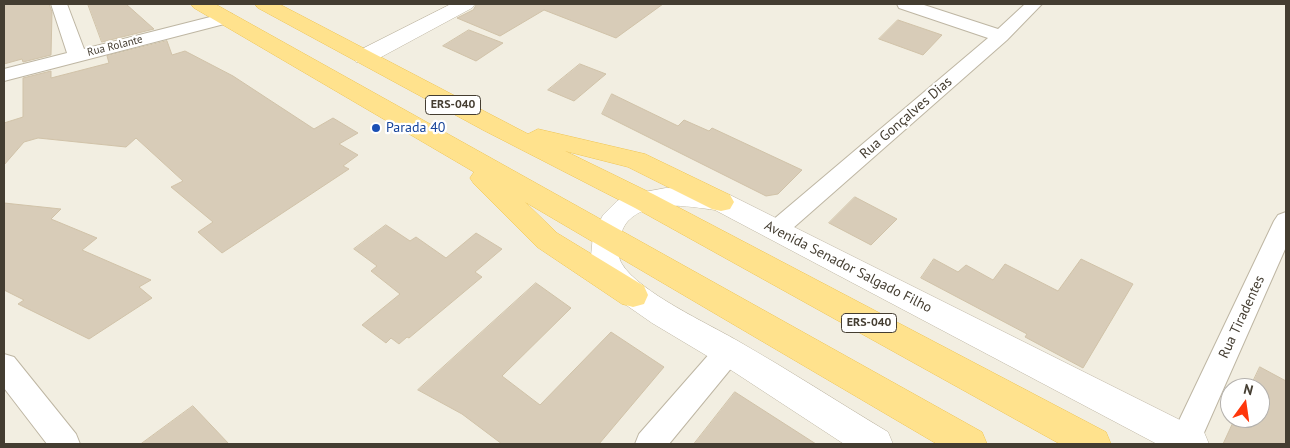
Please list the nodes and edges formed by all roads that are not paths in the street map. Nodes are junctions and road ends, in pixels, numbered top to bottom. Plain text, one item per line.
1 (59, 4) edge
2 (201, 4) edge
3 (265, 4) edge
4 (465, 4) edge
5 (905, 4) edge
6 (1034, 4) edge
7 (226, 18) junction
8 (1001, 36) junction
9 (77, 55) junction
10 (364, 57) junction
11 (4, 75) edge
12 (490, 125) junction
13 (455, 151) junction
14 (644, 201) junction
15 (721, 202) junction
16 (1286, 221) edge
17 (776, 230) junction
18 (607, 236) junction
19 (633, 296) junction
20 (728, 352) junction
21 (4, 366) edge
22 (1188, 443) edge
23 (65, 444) edge
24 (650, 444) edge
25 (875, 444) edge
26 (969, 444) edge
27 (1093, 444) edge

1 - 9 street
2 - 7 main road, ERS-040
3 - 10 main road, Avenida Senador Salgado Filho / ERS-040
4 - 10 street
5 - 8 street
6 - 8 street, Rua Gonçalves Dias
7 - 9 street, Rua Rolante
7 - 13 main road, ERS-040
8 - 17 street, Rua Gonçalves Dias
9 - 11 street, Rua Rolante
10 - 12 main road, Avenida Senador Salgado Filho / ERS-040
12 - 14 main road, Avenida Senador Salgado Filho / ERS-040
12 - 15 main road, Avenida Senador Salgado Filho
13 - 18 main road, ERS-040
13 - 19 main road
14 - 15 street
14 - 18 street
14 - 27 main road, Avenida Senador Salgado Filho / ERS-040
15 - 17 street, Avenida Senador Salgado Filho
16 - 22 street, Rua Tiradentes
17 - 22 street, Avenida Senador Salgado Filho
18 - 19 street
18 - 26 main road, ERS-040
19 - 20 street
20 - 24 street
20 - 25 street
21 - 23 street

